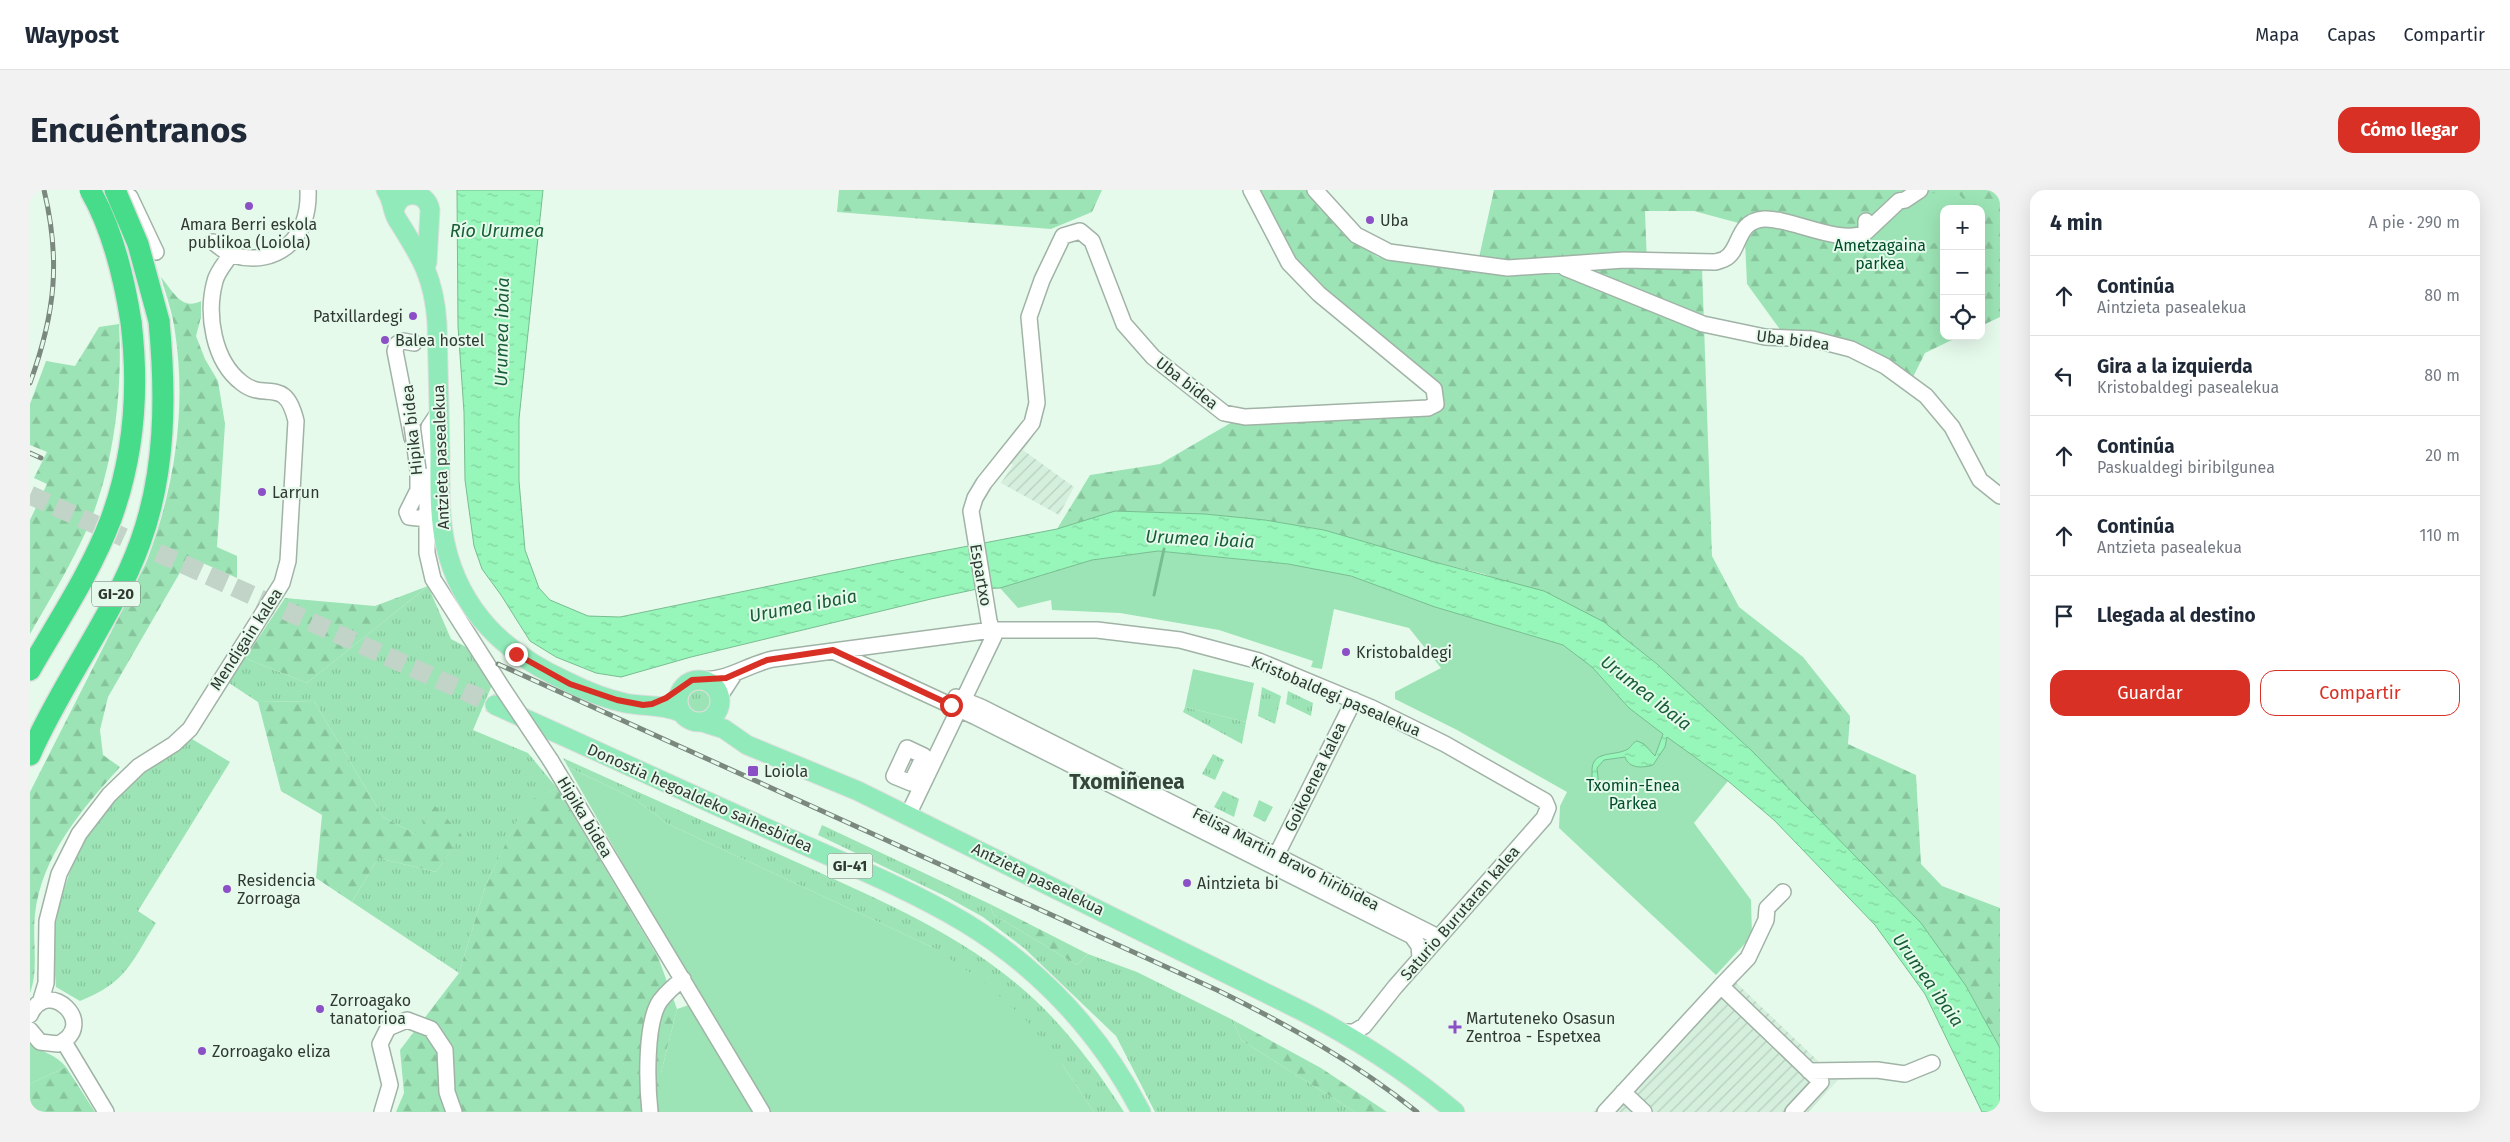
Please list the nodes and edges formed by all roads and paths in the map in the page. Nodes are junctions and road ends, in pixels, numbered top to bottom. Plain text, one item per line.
1 (90, 190) edge
2 (308, 190) edge
3 (386, 190) edge
4 (1251, 190) edge
5 (1314, 190) edge
6 (1920, 190) edge
7 (124, 192) edge
8 (406, 199) edge
9 (429, 214) junction
10 (102, 235) dead end
11 (213, 242) dead end
12 (156, 252) dead end
13 (231, 254) junction
14 (1562, 266) junction
15 (427, 270) junction
16 (439, 412) junction
17 (418, 481) junction
18 (2000, 496) edge
19 (426, 519) junction
20 (972, 520) joint
21 (990, 623) junction
22 (966, 632) junction
23 (872, 645) junction
24 (833, 650) junction
25 (984, 654) junction
26 (30, 670) edge
27 (733, 676) junction
28 (703, 680) junction
29 (679, 691) junction
30 (1354, 700) junction
31 (720, 701) junction
32 (496, 703) junction
33 (652, 704) junction
34 (962, 704) junction
35 (680, 712) junction
36 (702, 722) junction
37 (730, 733) junction
38 (30, 755) edge
39 (1542, 799) joint
40 (908, 815) junction
41 (1277, 854) junction
42 (1783, 892) dead end
43 (1438, 937) junction
44 (1420, 958) junction
45 (683, 979) junction
46 (46, 983) junction
47 (1721, 986) junction
48 (58, 1001) junction
49 (33, 1011) edge
50 (1364, 1026) junction
51 (1343, 1032) junction
52 (31, 1033) edge
53 (64, 1042) junction
54 (1365, 1046) junction
55 (1932, 1063) dead end
56 (1809, 1071) junction
57 (1623, 1092) junction
58 (106, 1112) edge
59 (382, 1112) edge
60 (454, 1112) edge
61 (650, 1112) edge
62 (762, 1112) edge
63 (1127, 1112) edge
64 (1142, 1112) edge
65 (1455, 1112) edge
66 (1605, 1112) edge
67 (1644, 1112) edge
68 (1793, 1112) edge

1 - 26 highway, GI-20, bridge
2 - 13 street
3 - 8 main road
4 - 20 street, Uba bidea
5 - 14 street, Uba bidea
6 - 14 street, Uba bidea
7 - 10 street
7 - 12 street
7 - 38 highway, GI-20, bridge
8 - 9 main road
8 - 9 main road
8 - 15 main road
9 - 15 main road
11 - 13 street
13 - 46 street, Mendigain kalea
14 - 18 street, Uba bidea
15 - 16 main road, Antzieta pasealekua
16 - 19 street, Hipika bidea
16 - 33 main road, Antzieta pasealekua
17 - 17 street, Hipika bidea, bridge
17 - 19 street, Hipika bidea
19 - 32 street, Hipika bidea
20 - 21 street, Espartxo
21 - 22 street, Kristobaldegi pasealekua
21 - 25 street
21 - 30 street, Kristobaldegi pasealekua
22 - 23 street, Kristobaldegi pasealekua
22 - 25 street
23 - 24 street, Kristobaldegi pasealekua
23 - 34 street, Felisa Martin Bravo hiribidea
24 - 27 street, Kristobaldegi pasealekua
24 - 34 street
25 - 34 street
27 - 28 street, Kristobaldegi pasealekua
27 - 31 street
28 - 29 main road
28 - 31 main road
29 - 33 main road, Antzieta pasealekua
29 - 35 main road
30 - 39 street, Kristobaldegi pasealekua
30 - 41 street, Goikoenea kalea
31 - 36 main road
31 - 37 main road
32 - 45 street, Hipika bidea, bridge
32 - 63 main road, Donostia hegoaldeko saihesbidea / GI-41
32 - 64 main road, Donostia hegoaldeko saihesbidea / GI-41
33 - 35 main road, Antzieta pasealekua
34 - 40 street
34 - 41 street, Felisa Martin Bravo hiribidea
34 - 44 street
35 - 36 main road
36 - 37 main road, Antzieta pasealekua
37 - 40 main road, Antzieta pasealekua
39 - 43 street, Saturio Burutaran kalea
40 - 51 main road, Antzieta pasealekua
41 - 43 street, Felisa Martin Bravo hiribidea
42 - 47 street
43 - 44 street, Saturio Burutaran kalea
44 - 50 street, Saturio Burutaran kalea
45 - 61 street
45 - 62 street, Hipika bidea
46 - 48 street
46 - 49 street, Mendigain kalea
47 - 56 street
47 - 57 street
48 - 49 street
48 - 53 street
50 - 51 street
50 - 54 street
51 - 54 main road, Antzieta pasealekua
52 - 53 street
53 - 58 street
54 - 65 main road, Antzieta pasealekua
55 - 56 street
56 - 68 street
57 - 66 street
57 - 67 street
59 - 60 street

